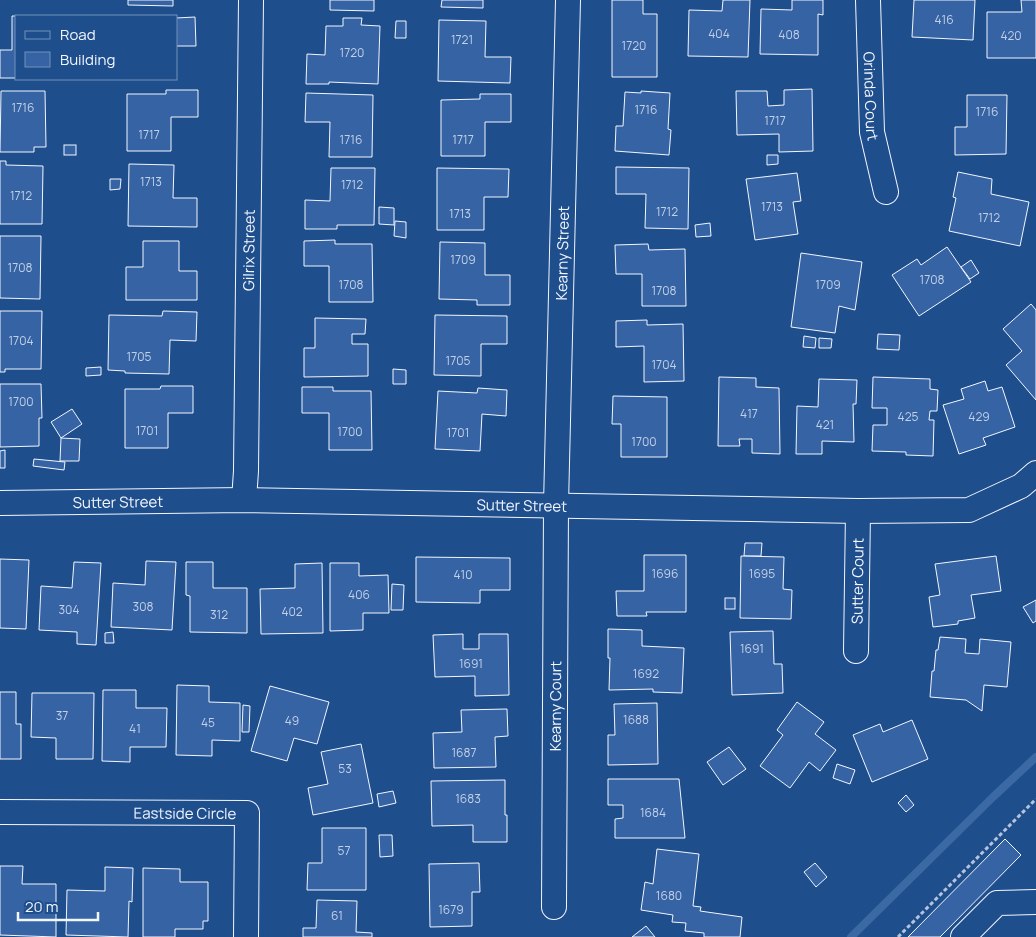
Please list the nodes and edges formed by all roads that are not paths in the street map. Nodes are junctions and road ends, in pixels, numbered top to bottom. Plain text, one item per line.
1 (251, 0) edge
2 (568, 0) edge
3 (868, 0) edge
4 (886, 192) dead end
5 (1036, 473) edge
6 (244, 500) junction
7 (0, 503) edge
8 (556, 506) junction
9 (858, 511) junction
10 (856, 651) dead end
11 (0, 812) edge
12 (1036, 902) edge
13 (554, 906) dead end
14 (246, 937) edge
15 (963, 937) edge

1 - 6 street, Gilrix Street
2 - 8 street, Kearny Street
3 - 4 street, Orinda Court
5 - 9 street, Sutter Street
6 - 7 street, Sutter Street
6 - 8 street, Sutter Street
8 - 9 street, Sutter Street
8 - 13 street, Kearny Court
9 - 10 street, Sutter Court
11 - 14 street, Eastside Circle
12 - 15 street

